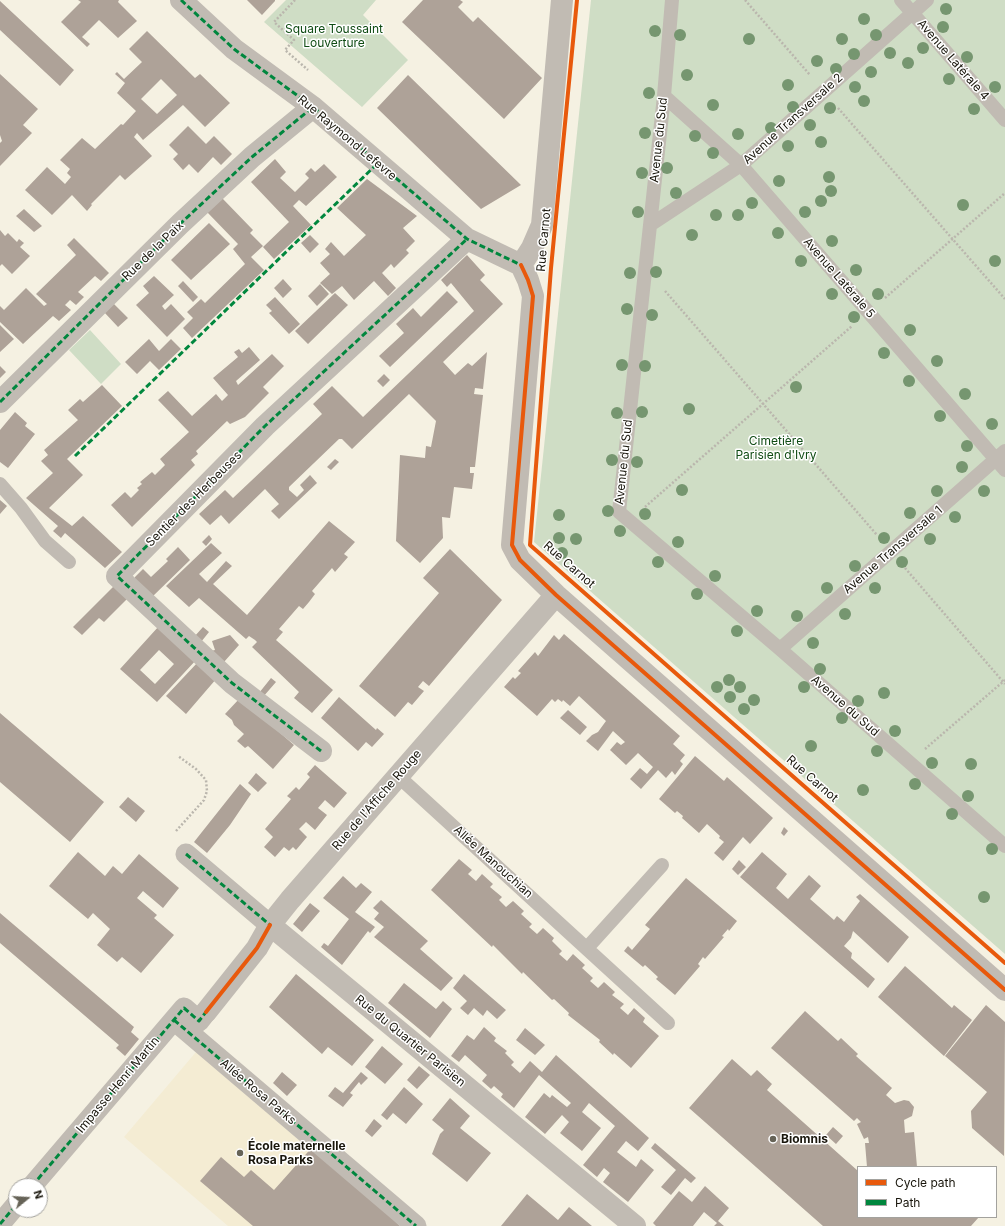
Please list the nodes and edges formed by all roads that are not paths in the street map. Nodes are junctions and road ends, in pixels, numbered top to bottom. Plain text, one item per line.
1 (181, 0) edge
2 (562, 0) edge
3 (672, 0) edge
4 (901, 0) edge
5 (927, 0) edge
6 (912, 13) junction
7 (664, 96) junction
8 (312, 108) junction
9 (1005, 120) edge
10 (741, 165) junction
11 (650, 225) junction
12 (467, 239) junction
13 (520, 265) junction
14 (0, 402) edge
15 (1000, 455) edge
16 (1005, 470) edge
17 (0, 484) edge
18 (68, 562) dead end
19 (556, 595) junction
20 (780, 649) junction
21 (321, 751) dead end
22 (398, 776) junction
23 (1005, 846) edge
24 (186, 854) road end
25 (662, 865) dead end
26 (270, 925) junction
27 (587, 948) junction
28 (1005, 990) edge
29 (206, 1012) joint
30 (174, 1020) junction
31 (668, 1023) dead end
32 (39, 1178) edge
33 (8, 1214) edge
34 (0, 1224) edge
35 (416, 1226) edge
36 (635, 1226) edge

1 - 8 street, Rue Raymond Lefevre
2 - 13 street, Rue Carnot
3 - 7 lane, Avenue du Sud
4 - 6 lane, Avenue Latérale 4
5 - 6 lane, Avenue Transversale 2
6 - 9 lane, Avenue Latérale 4
6 - 10 lane, Avenue Transversale 2
7 - 10 lane, Avenue Latérale 5
7 - 11 lane, Avenue du Sud
8 - 12 street, Rue Raymond Lefevre
8 - 14 street, Rue de la Paix
10 - 11 lane, Avenue Transversale 2
10 - 15 lane, Avenue Latérale 5
11 - 20 lane, Avenue du Sud
12 - 13 street, Rue Raymond Lefevre
12 - 21 street, Sentier des Herbeuses
13 - 19 street, Rue Carnot
15 - 16 lane, Avenue Latérale 5
15 - 20 lane, Avenue Transversale 1
17 - 18 lane
19 - 22 street, Rue de l'Affiche Rouge
19 - 28 street, Rue Carnot
20 - 23 lane, Avenue du Sud
22 - 26 street, Rue de l'Affiche Rouge
22 - 27 lane, Allée Manouchian
24 - 26 street, Rue du Quartier Parisien
25 - 27 lane
26 - 29 street, Rue de l'Affiche Rouge
26 - 36 street, Rue du Quartier Parisien
27 - 31 lane, Allée Manouchian
29 - 30 street, Impasse Henri Martin
30 - 32 street, Impasse Henri Martin
30 - 35 street, Allée Rosa Parks
33 - 34 street

